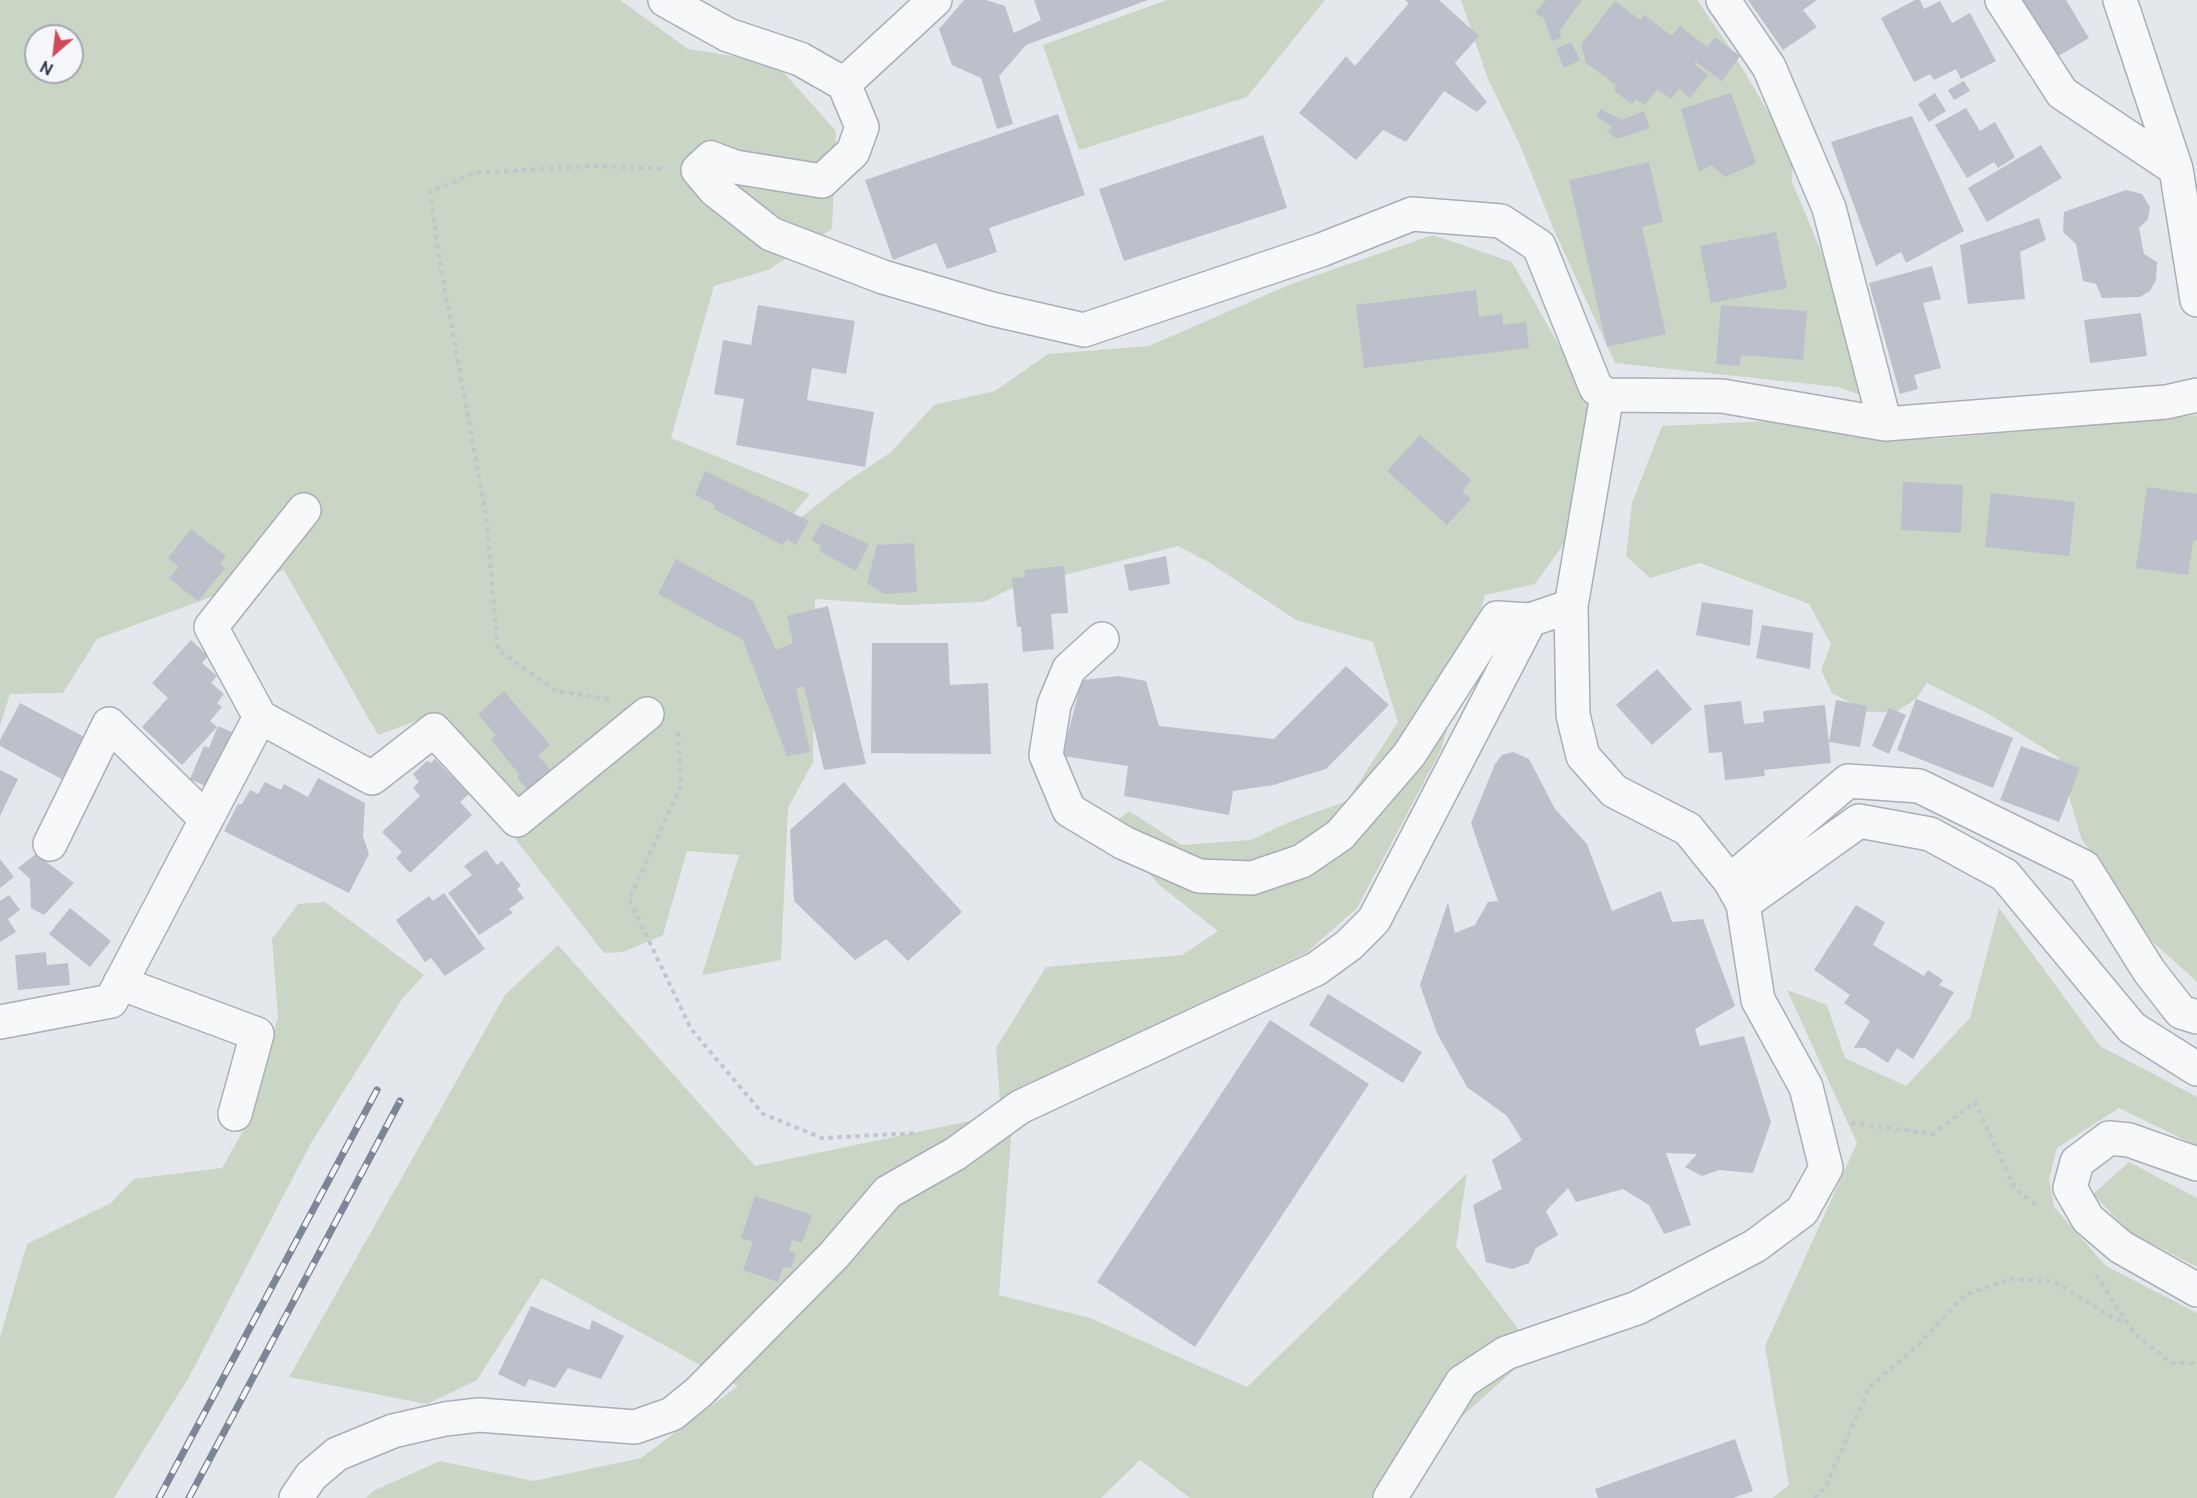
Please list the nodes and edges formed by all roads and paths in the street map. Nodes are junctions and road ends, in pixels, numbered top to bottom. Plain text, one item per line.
1 (665, 0) edge
2 (935, 0) edge
3 (1724, 0) edge
4 (2002, 0) edge
5 (2120, 0) edge
6 (844, 84) junction
7 (2176, 169) junction
8 (698, 170) junction
9 (2197, 300) edge
10 (1607, 395) junction
11 (2197, 395) edge
12 (1885, 424) junction
13 (304, 510) dead end
14 (1571, 606) junction
15 (1530, 620) junction
16 (1102, 639) dead end
17 (647, 714) junction
18 (260, 717) junction
19 (206, 819) junction
20 (51, 844) dead end
21 (1737, 893) junction
22 (120, 983) junction
23 (2197, 1017) edge
24 (1, 1018) edge
25 (2197, 1069) edge
26 (236, 1114) dead end
27 (1814, 1118) junction
28 (919, 1133) dead end
29 (2197, 1164) edge
30 (2043, 1210) dead end
31 (2094, 1273) dead end
32 (2197, 1290) edge
33 (2127, 1322) junction
34 (2197, 1363) edge
35 (296, 1498) edge
36 (1390, 1498) edge
37 (1814, 1498) edge

1 - 6 street
2 - 6 street
3 - 12 street
4 - 7 street
5 - 7 street
6 - 8 street
7 - 9 street
8 - 10 street
8 - 17 path
10 - 12 street
10 - 14 street
11 - 12 street
13 - 18 street
14 - 15 street
14 - 21 street
15 - 16 street
15 - 35 street
17 - 18 street
17 - 28 path
18 - 19 street
19 - 20 street
19 - 22 street
21 - 23 street
21 - 25 street
21 - 27 street
22 - 24 street
22 - 26 street
27 - 30 path
27 - 36 street
29 - 32 street
31 - 33 path
33 - 34 path
33 - 37 path

